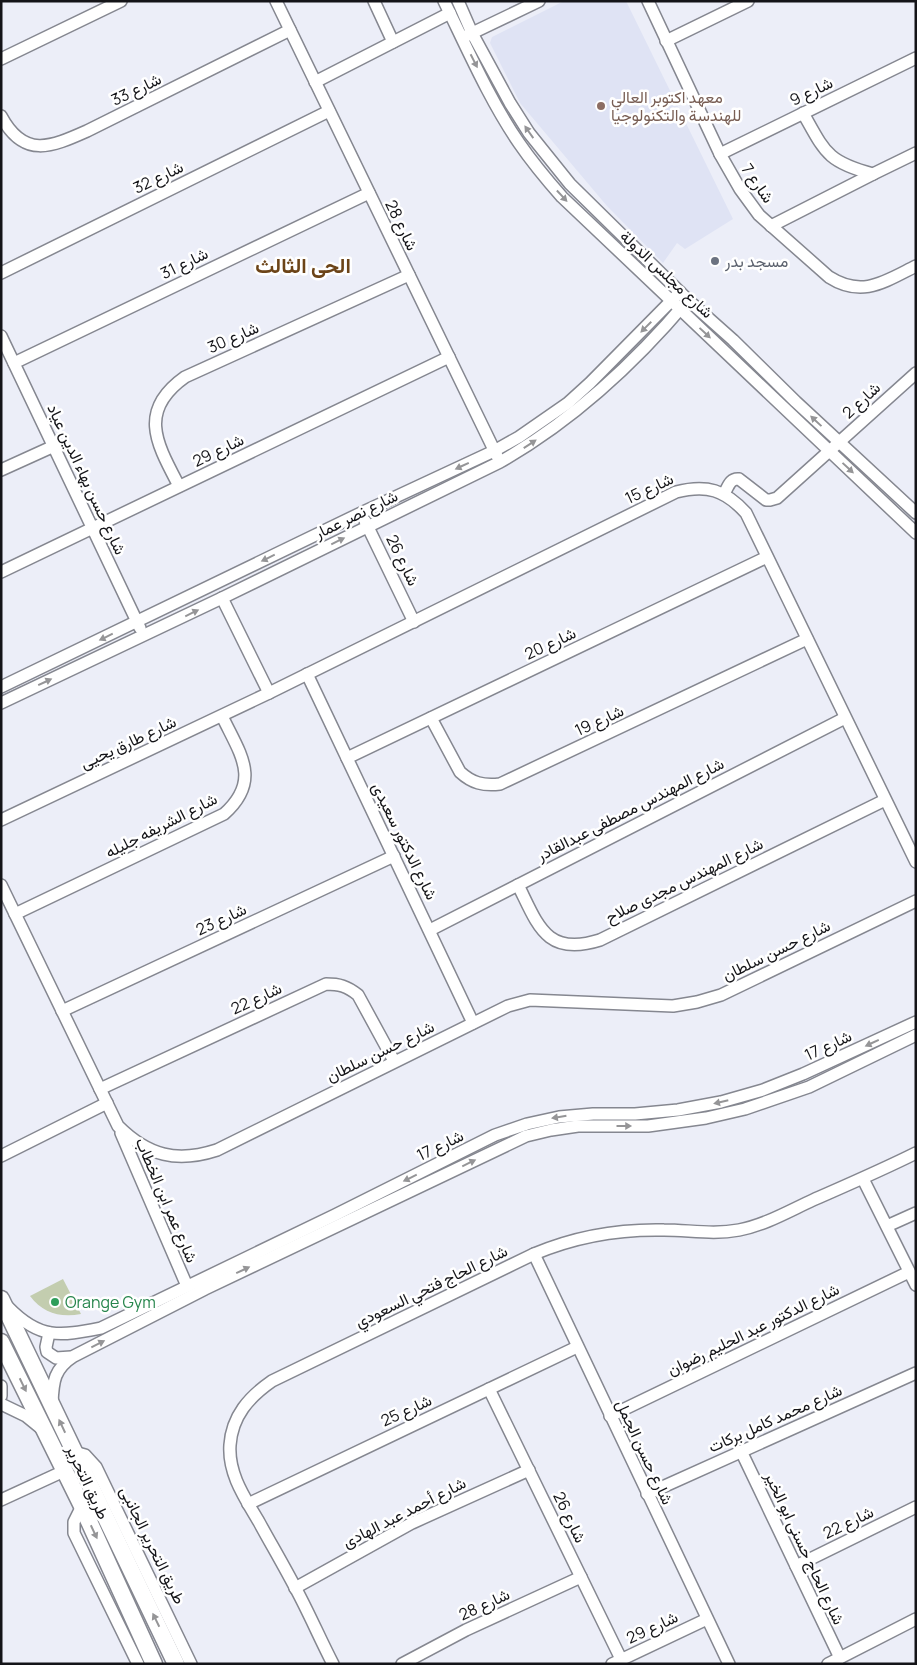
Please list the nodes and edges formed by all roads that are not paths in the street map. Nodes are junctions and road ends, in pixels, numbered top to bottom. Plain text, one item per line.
1 (121, 1) edge
2 (276, 1) edge
3 (374, 1) edge
4 (444, 1) edge
5 (458, 1) edge
6 (539, 1) edge
7 (648, 1) edge
8 (748, 1) edge
9 (450, 13) junction
10 (290, 30) junction
11 (467, 35) junction
12 (393, 42) junction
13 (666, 42) junction
14 (916, 58) edge
15 (1, 59) edge
16 (315, 82) junction
17 (329, 111) junction
18 (802, 113) junction
19 (1, 116) edge
20 (916, 153) edge
21 (720, 154) junction
22 (873, 174) junction
23 (369, 192) junction
24 (771, 226) junction
25 (916, 266) edge
26 (1, 273) edge
27 (409, 275) junction
28 (680, 292) junction
29 (688, 300) junction
30 (671, 301) junction
31 (680, 310) junction
32 (1, 336) edge
33 (448, 357) junction
34 (14, 362) junction
35 (916, 373) edge
36 (839, 442) junction
37 (54, 446) junction
38 (494, 451) junction
39 (830, 451) junction
40 (500, 462) junction
41 (1, 470) edge
42 (179, 486) junction
43 (724, 494) junction
44 (361, 513) junction
45 (916, 513) edge
46 (368, 527) junction
47 (92, 528) junction
48 (916, 533) edge
49 (767, 558) junction
50 (1, 572) edge
51 (222, 598) junction
52 (137, 622) junction
53 (414, 622) junction
54 (144, 636) junction
55 (807, 639) junction
56 (307, 674) junction
57 (1, 687) edge
58 (269, 693) junction
59 (1, 703) edge
60 (222, 716) junction
61 (432, 718) junction
62 (845, 718) junction
63 (347, 758) junction
64 (886, 800) junction
65 (1, 820) edge
66 (394, 856) junction
67 (916, 862) edge
68 (518, 884) junction
69 (1, 885) edge
70 (916, 901) edge
71 (15, 914) junction
72 (430, 930) junction
73 (62, 1011) junction
74 (473, 1022) junction
75 (916, 1022) edge
76 (916, 1035) edge
77 (394, 1061) junction
78 (100, 1089) junction
79 (107, 1104) junction
80 (118, 1126) junction
81 (916, 1153) edge
82 (1, 1156) edge
83 (863, 1179) junction
84 (916, 1213) edge
85 (887, 1226) junction
86 (534, 1254) junction
87 (909, 1272) junction
88 (916, 1285) edge
89 (187, 1286) junction
90 (2, 1300) edge
91 (49, 1333) junction
92 (1, 1342) edge
93 (577, 1347) junction
94 (74, 1356) junction
95 (916, 1373) edge
96 (1, 1386) edge
97 (489, 1389) junction
98 (1, 1396) edge
99 (1, 1404) edge
100 (52, 1405) junction
101 (610, 1416) junction
102 (44, 1431) junction
103 (741, 1451) junction
104 (74, 1452) junction
105 (529, 1470) junction
106 (64, 1471) junction
107 (647, 1494) junction
108 (1, 1500) edge
109 (248, 1504) junction
110 (82, 1506) junction
111 (916, 1507) edge
112 (120, 1549) junction
113 (106, 1558) junction
114 (796, 1566) junction
115 (581, 1577) junction
116 (136, 1581) junction
117 (119, 1586) junction
118 (296, 1588) junction
119 (707, 1619) junction
120 (916, 1619) edge
121 (840, 1658) junction
122 (616, 1662) edge
123 (138, 1664) edge
124 (154, 1664) edge
125 (176, 1664) edge
126 (191, 1664) edge
127 (333, 1664) edge
128 (402, 1664) edge
129 (728, 1664) edge
130 (828, 1664) edge

1 - 15 street
2 - 10 street, شارع 28
3 - 12 street
4 - 9 street, شارع مجلس الدولة
5 - 11 street, شارع مجلس الدولة
6 - 11 street
7 - 13 street, شارع 7
8 - 13 street
9 - 11 street, شارع مجلس الدولة
9 - 12 street
10 - 16 street, شارع 28
10 - 19 street, شارع 33
28 -> 11 street, شارع مجلس الدولة
11 -> 30 street, شارع مجلس الدولة
12 - 16 street
13 - 21 street, شارع 7
14 - 18 street, شارع 9
16 - 17 street, شارع 28
17 - 23 street, شارع 28
17 - 26 street, شارع 32
18 - 21 street, شارع 9
18 - 22 street
20 - 22 street
21 - 24 street, شارع 7
22 - 24 street
23 - 27 street, شارع 28
23 - 34 street, شارع 31
24 - 25 street, شارع 7
27 - 33 street, شارع 28
27 - 42 street, شارع 30
28 - 29 street, شارع مجلس الدولة
28 - 30 street, شارع نصر عمار
29 - 31 street, شارع نصر عمار
36 -> 29 street, شارع مجلس الدولة
30 - 31 street, شارع مجلس الدولة
30 -> 38 street, شارع نصر عمار
31 -> 39 street, شارع مجلس الدولة
40 -> 31 street, شارع نصر عمار
32 - 34 street, شارع حسن بهاء الدين عياد
33 - 38 street, شارع 28
33 - 42 street, شارع 29
34 - 37 street, شارع حسن بهاء الدين عياد
35 - 36 street, شارع 2
36 - 39 street, شارع 2
36 - 45 street, شارع مجلس الدولة
37 - 41 street
37 - 47 street, شارع حسن بهاء الدين عياد
38 - 40 street, شارع 28
38 -> 44 street, شارع نصر عمار
39 - 43 street, شارع 2
39 -> 48 street, شارع مجلس الدولة
40 - 46 street, شارع نصر عمار
42 - 47 street, شارع 29
43 - 49 street, شارع 15
43 - 53 street, شارع 15
44 - 46 street, شارع 26
44 -> 52 street, شارع نصر عمار
51 -> 46 street, شارع نصر عمار
46 - 53 street, شارع 26
47 - 50 street, شارع 29
47 - 52 street, شارع حسن بهاء الدين عياد
49 - 55 street, شارع 15
49 - 61 street, شارع 20
54 -> 51 street, شارع نصر عمار
51 - 58 street
52 - 54 street, شارع حسن بهاء الدين عياد
52 -> 57 street, شارع نصر عمار
53 - 56 street, شارع 15
59 -> 54 street, شارع نصر عمار
55 - 61 street, شارع 19
55 - 62 street, شارع 15
56 - 58 street, شارع 15
56 - 63 street, شارع الدكتور سعيدى
58 - 60 street, شارع طارق يحيى
60 - 65 street, شارع طارق يحيى
60 - 71 street, شارع الشريفه جليله
61 - 63 street, شارع 20
62 - 64 street, شارع 15
62 - 68 street, شارع المهندس مصطفى عبدالقادر
63 - 66 street, شارع الدكتور سعيدى
64 - 67 street, شارع 15
64 - 68 street, شارع المهندس مجدى صلاح
66 - 72 street, شارع الدكتور سعيدى
66 - 73 street, شارع 23
68 - 72 street, شارع المهندس مصطفى عبدالقادر
69 - 71 street, شارع حسن سلطان
70 - 74 street, شارع حسن سلطان
71 - 73 street, شارع حسن سلطان
72 - 74 street, شارع الدكتور سعيدى
73 - 78 street, شارع حسن سلطان
74 - 77 street, شارع حسن سلطان
75 -> 89 street, شارع 17
94 -> 76 street, شارع 17
77 - 78 street, شارع 22
77 - 80 street, شارع حسن سلطان
78 - 79 street, شارع حسن سلطان
79 - 80 street, شارع حسن سلطان
79 - 82 street
80 - 89 street, شارع عمر ابن الخطاب
81 - 83 street, شارع الحاج فتحي السعودي
83 - 85 street
83 - 86 street, شارع الحاج فتحي السعودي
84 - 85 street
85 - 87 street
86 - 93 street, شارع حسن الجمل
86 - 109 street, شارع الحاج فتحي السعودي
87 - 88 street
87 - 101 street, شارع الدكتور عبد الحليم رضوان
89 - 91 street, شارع 17
90 - 91 street, شارع 17
90 - 100 street, طريق التحرير
91 - 94 street
92 -> 102 street, طريق التحرير
93 - 97 street, شارع 25
93 - 101 street, شارع حسن الجمل
94 - 100 street, شارع 17
95 - 103 street, شارع محمد كامل بركات
96 - 98 street
97 - 105 street, شارع 26
97 - 109 street, شارع 25
99 - 102 street
104 -> 100 street, طريق التحرير
101 - 107 street, شارع حسن الجمل
102 - 106 street, طريق التحرير
103 - 107 street, شارع محمد كامل بركات
103 - 114 street, شارع الحاج حسنى ابو الخير
104 - 112 street, طريق التحرير
104 - 126 street, طريق التحرير الجانبى
105 - 115 street, شارع 26
105 - 118 street, شارع أحمد عبد الهادى
106 - 108 street
106 - 110 street, طريق التحرير
107 - 119 street, شارع حسن الجمل
109 - 118 street, شارع الحاج فتحي السعودي
110 -> 113 street, طريق التحرير
110 - 123 street
111 - 114 street, شارع 22
112 - 113 street
112 - 116 street, طريق التحرير
113 - 117 street, طريق التحرير
114 - 121 street, شارع الحاج حسنى ابو الخير
115 - 122 street, شارع 26
115 - 128 street, شارع 28
116 - 117 street
125 -> 116 street, طريق التحرير
117 - 124 street, طريق التحرير
118 - 127 street, شارع الحاج فتحي السعودي
119 - 122 street, شارع 29
119 - 129 street, شارع حسن الجمل
120 - 121 street
121 - 130 street

